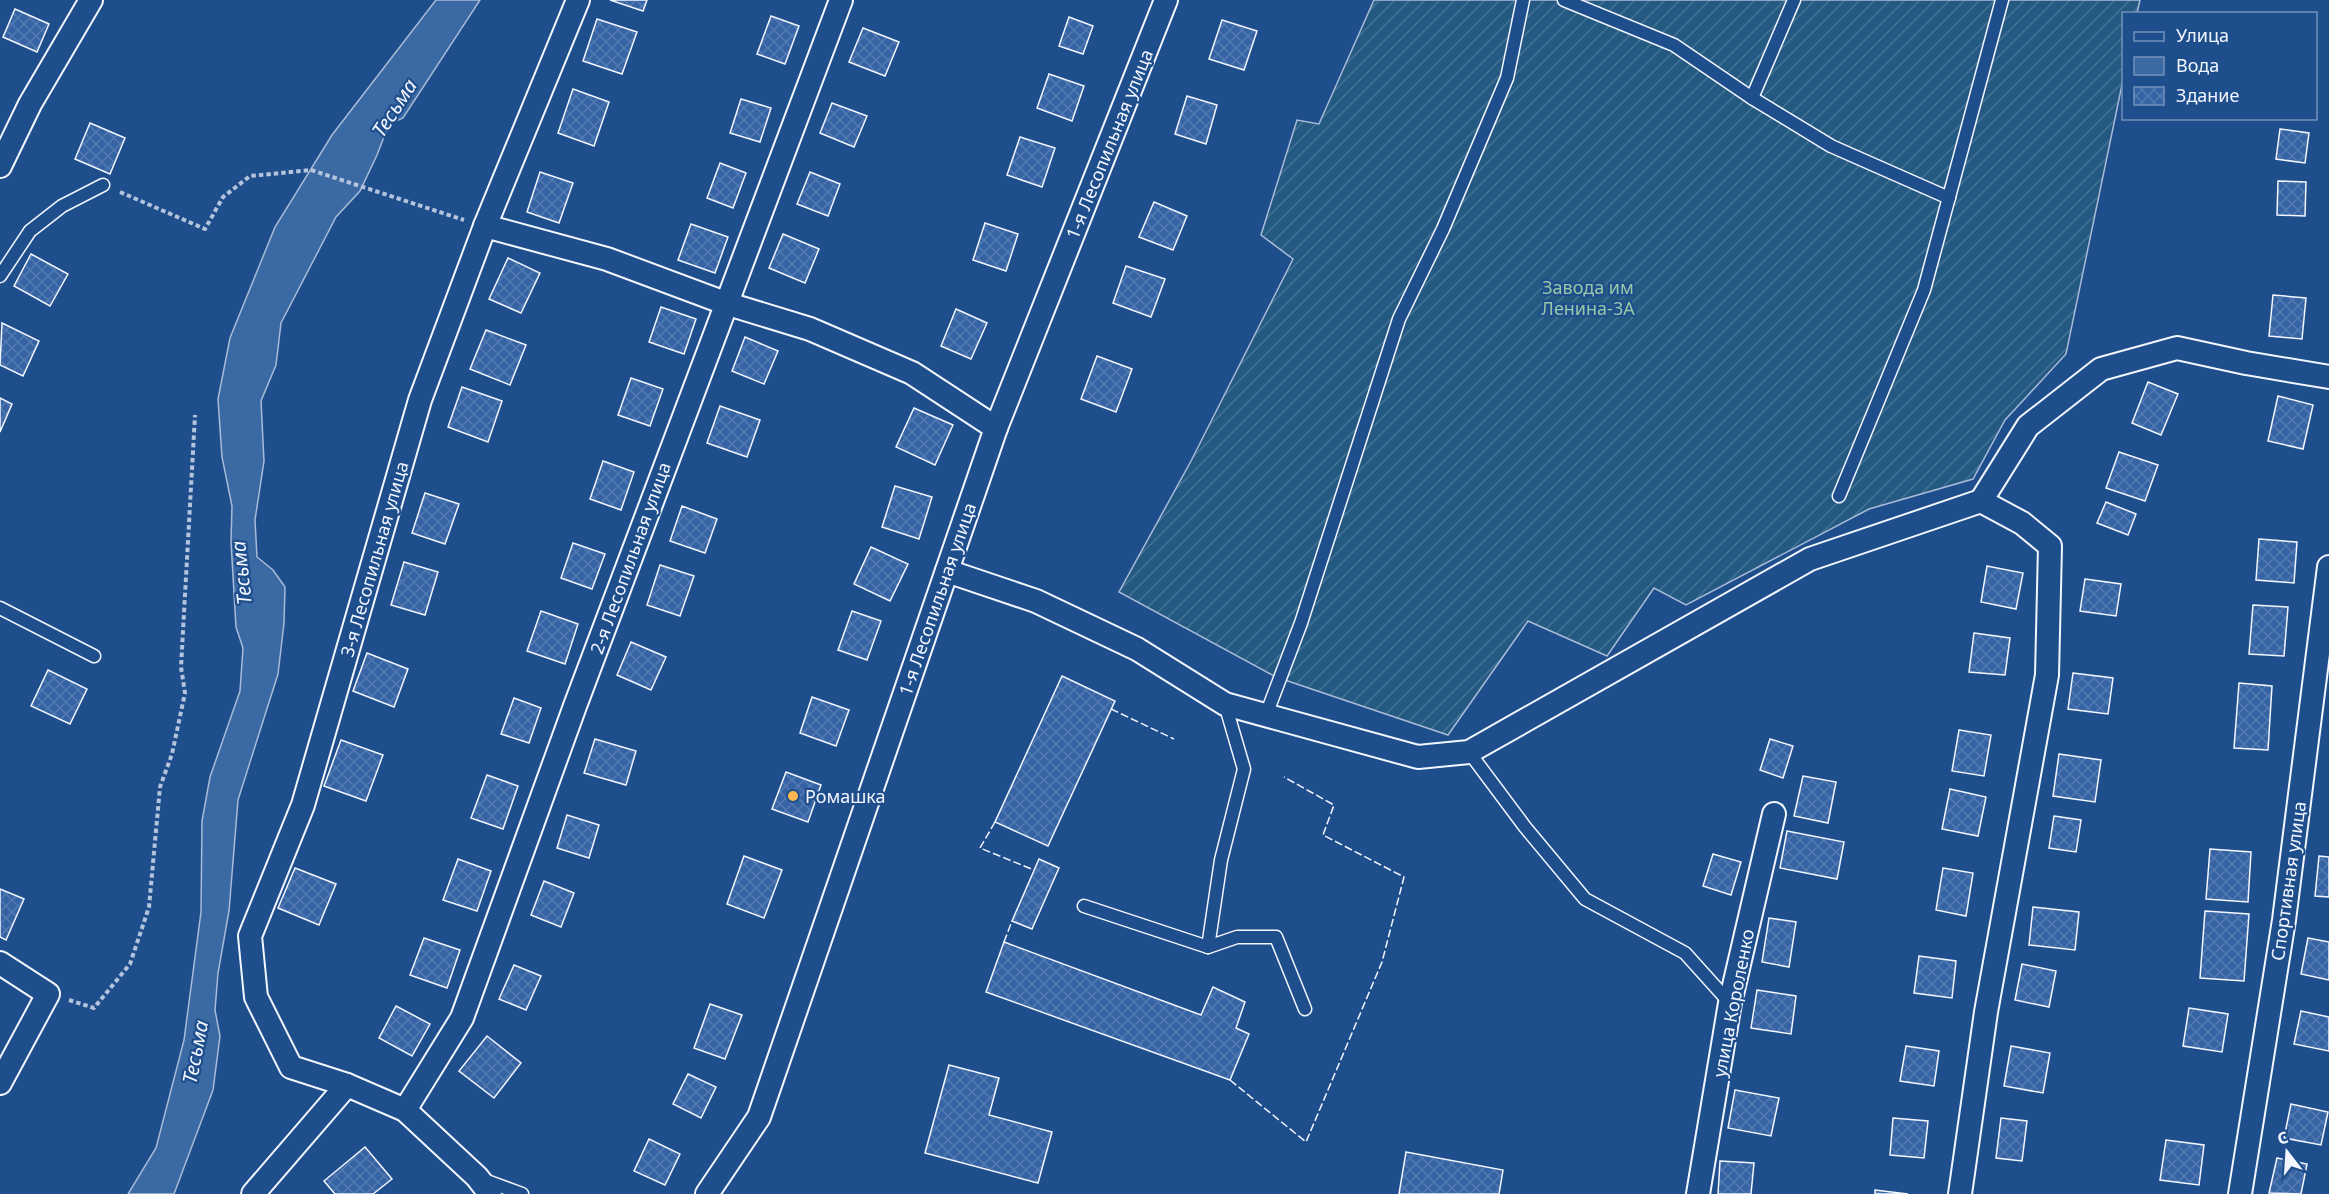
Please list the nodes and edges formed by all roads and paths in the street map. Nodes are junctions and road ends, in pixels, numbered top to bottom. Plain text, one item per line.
1 (91, 0) edge
2 (578, 0) edge
3 (841, 0) edge
4 (1166, 0) edge
5 (1523, 0) edge
6 (1564, 0) edge
7 (1794, 0) edge
8 (2002, 0) edge
9 (1752, 98) junction
10 (0, 166) edge
11 (104, 185) joint
12 (1949, 198) junction
13 (485, 226) junction
14 (0, 276) edge
15 (726, 303) junction
16 (2329, 377) edge
17 (195, 415) dead end
18 (996, 428) junction
19 (1839, 496) dead end
20 (1981, 501) junction
21 (2329, 567) edge
22 (947, 571) junction
23 (0, 608) edge
24 (94, 656) dead end
25 (1225, 704) junction
26 (1266, 715) junction
27 (1469, 752) junction
28 (1774, 814) dead end
29 (1084, 906) dead end
30 (1208, 947) junction
31 (0, 963) edge
32 (48, 994) junction
33 (1731, 1003) junction
34 (1305, 1009) dead end
35 (0, 1083) edge
36 (347, 1085) junction
37 (405, 1110) junction
38 (484, 1186) edge
39 (253, 1194) edge
40 (522, 1194) edge
41 (707, 1194) edge
42 (1698, 1194) edge
43 (1960, 1194) edge
44 (2240, 1194) edge

1 - 10 street
2 - 13 street, 3-я Лесопильная улица
3 - 15 street, 2-я Лесопильная улица
4 - 18 street, 1-я Лесопильная улица
5 - 26 lane
6 - 9 lane
7 - 9 lane
8 - 12 lane
9 - 12 lane
11 - 13 path
11 - 14 lane
12 - 19 lane
13 - 15 street
13 - 36 street, 3-я Лесопильная улица
15 - 18 street
15 - 37 street, 2-я Лесопильная улица
16 - 20 street
17 - 32 path
18 - 22 street, 1-я Лесопильная улица
20 - 27 street
20 - 43 street
21 - 44 street, Спортивная улица
22 - 25 street
22 - 41 street, 1-я Лесопильная улица
23 - 24 lane
25 - 26 street
25 - 30 lane
26 - 27 street
27 - 33 lane
28 - 33 street, улица Короленко
29 - 30 lane
30 - 34 lane
31 - 32 street
32 - 35 street
33 - 42 street, улица Короленко
36 - 37 street, 3-я Лесопильная улица
36 - 39 street
37 - 38 street, 3-я Лесопильная улица
38 - 40 lane

